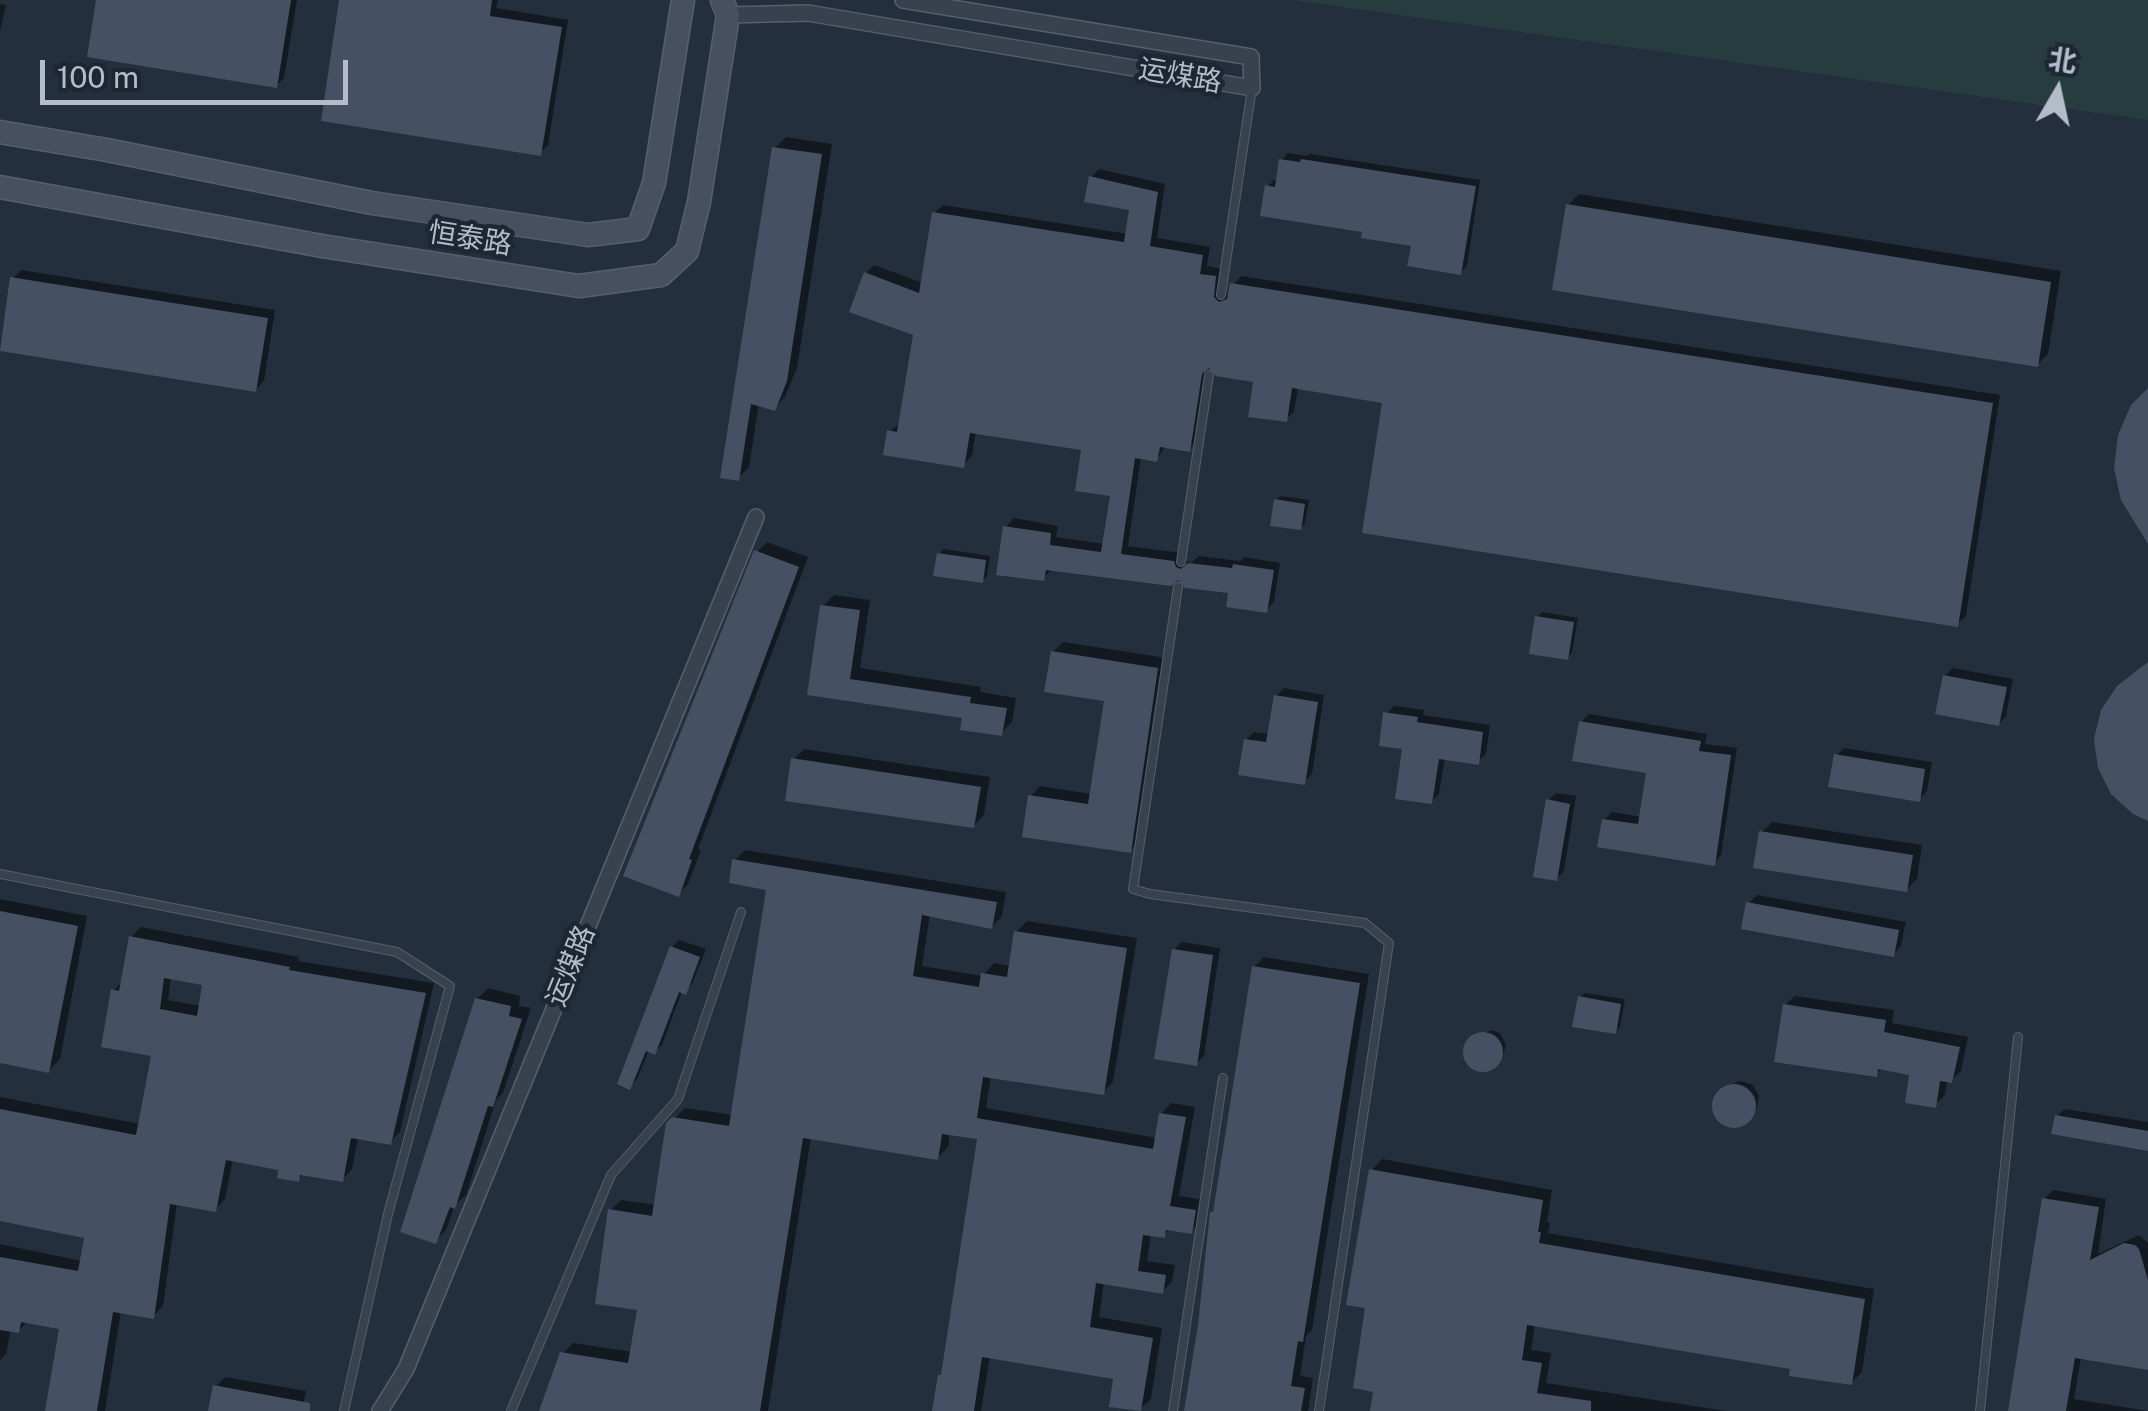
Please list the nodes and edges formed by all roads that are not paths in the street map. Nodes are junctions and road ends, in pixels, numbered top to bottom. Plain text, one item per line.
1 (683, 0) edge
2 (702, 0) edge
3 (902, 0) edge
4 (725, 8) edge
5 (1252, 88) junction
6 (0, 132) edge
7 (0, 186) edge
8 (1221, 295) dead end
9 (1209, 375) dead end
10 (756, 516) dead end
11 (1181, 562) dead end
12 (1178, 587) dead end
13 (0, 874) edge
14 (742, 912) dead end
15 (2018, 1038) dead end
16 (1224, 1078) dead end
17 (344, 1411) edge
18 (380, 1411) edge
19 (510, 1411) edge
20 (1174, 1411) edge
21 (1319, 1411) edge
22 (1980, 1411) edge

1 - 6 street, 恒泰路
2 - 4 street
3 - 5 street, 运煤路
4 - 5 street, 运煤路
4 - 7 street, 恒泰路
5 - 8 lane
9 - 11 lane
10 - 18 street, 运煤路
12 - 21 lane
13 - 17 lane
14 - 19 lane
15 - 22 lane
16 - 20 lane

